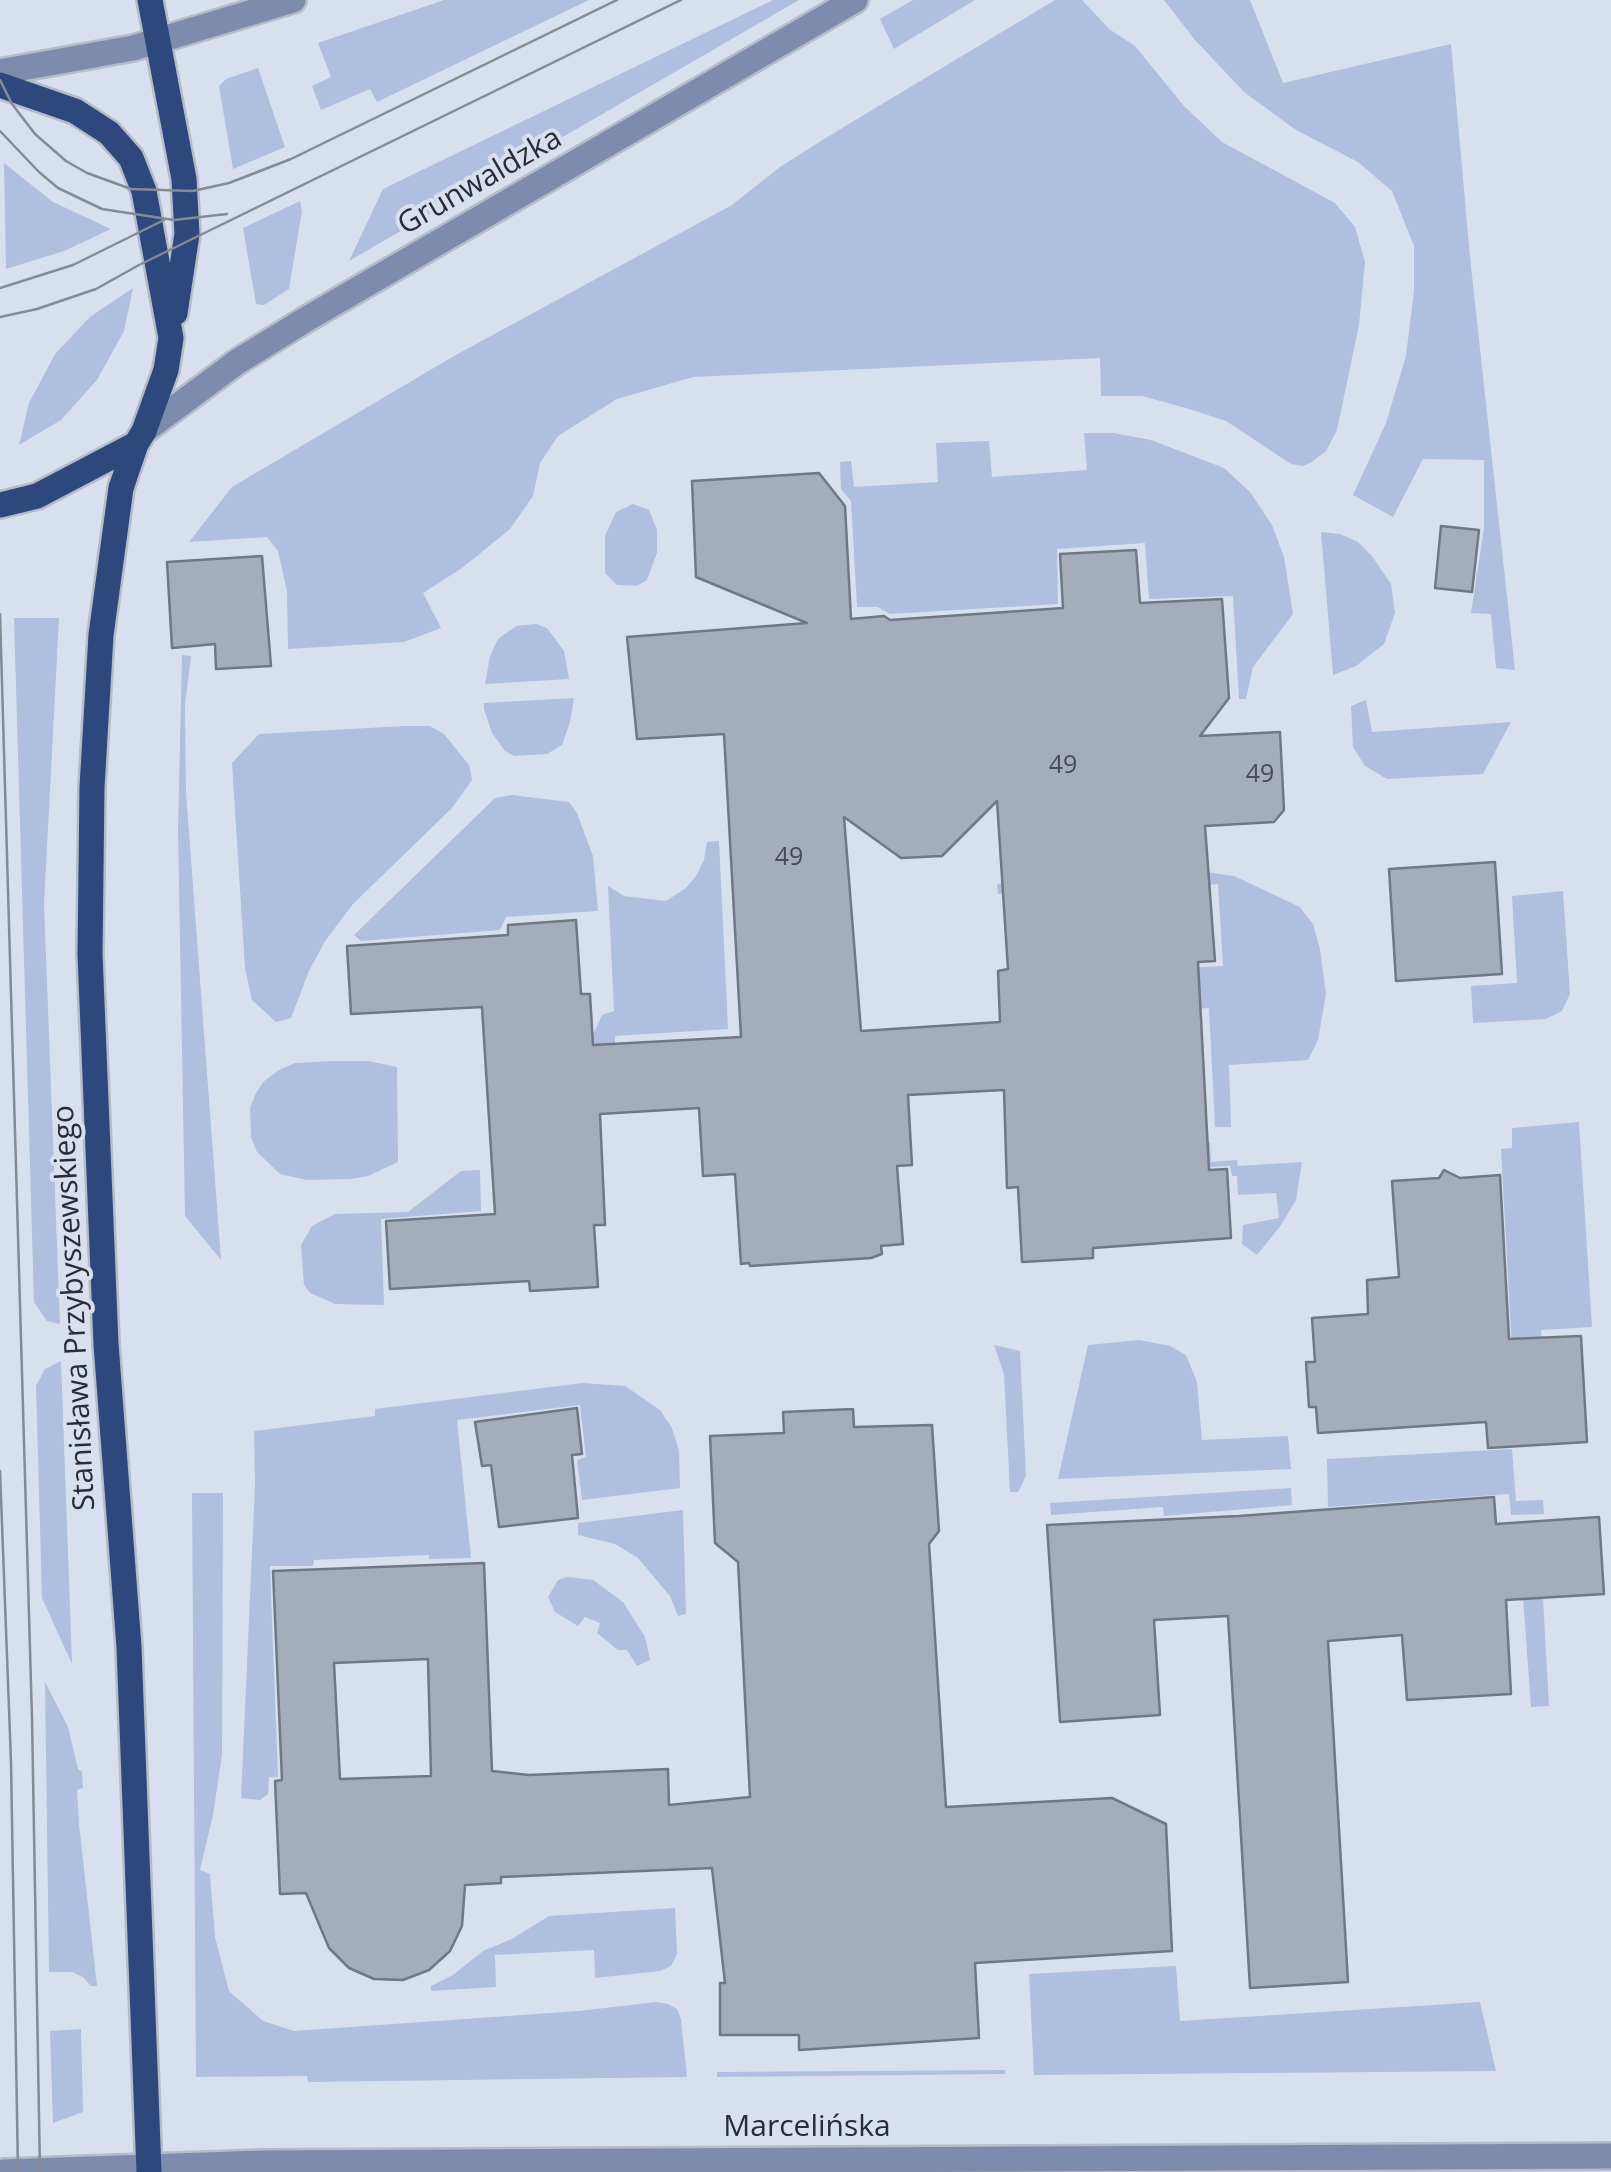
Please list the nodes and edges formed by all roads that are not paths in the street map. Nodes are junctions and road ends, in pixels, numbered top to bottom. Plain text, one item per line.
1 (150, 0) edge
2 (293, 0) edge
3 (855, 0) edge
4 (158, 41) junction
5 (0, 72) edge
6 (0, 85) edge
7 (171, 338) junction
8 (140, 438) junction
9 (0, 505) edge
10 (1611, 2156) edge
11 (835, 2165) edge
12 (149, 2168) edge
13 (4, 2172) edge

1 - 4 main road, Stanisława Przybyszewskiego
2 - 4 street
3 - 8 street, Grunwaldzka
4 - 5 street
4 - 7 main road, Stanisława Przybyszewskiego
6 - 7 main road
7 - 8 main road, Stanisława Przybyszewskiego
8 - 9 main road
8 - 12 main road, Stanisława Przybyszewskiego
10 - 11 street, Marcelińska
11 - 12 street, Marcelińska
12 - 13 street, Marcelińska

